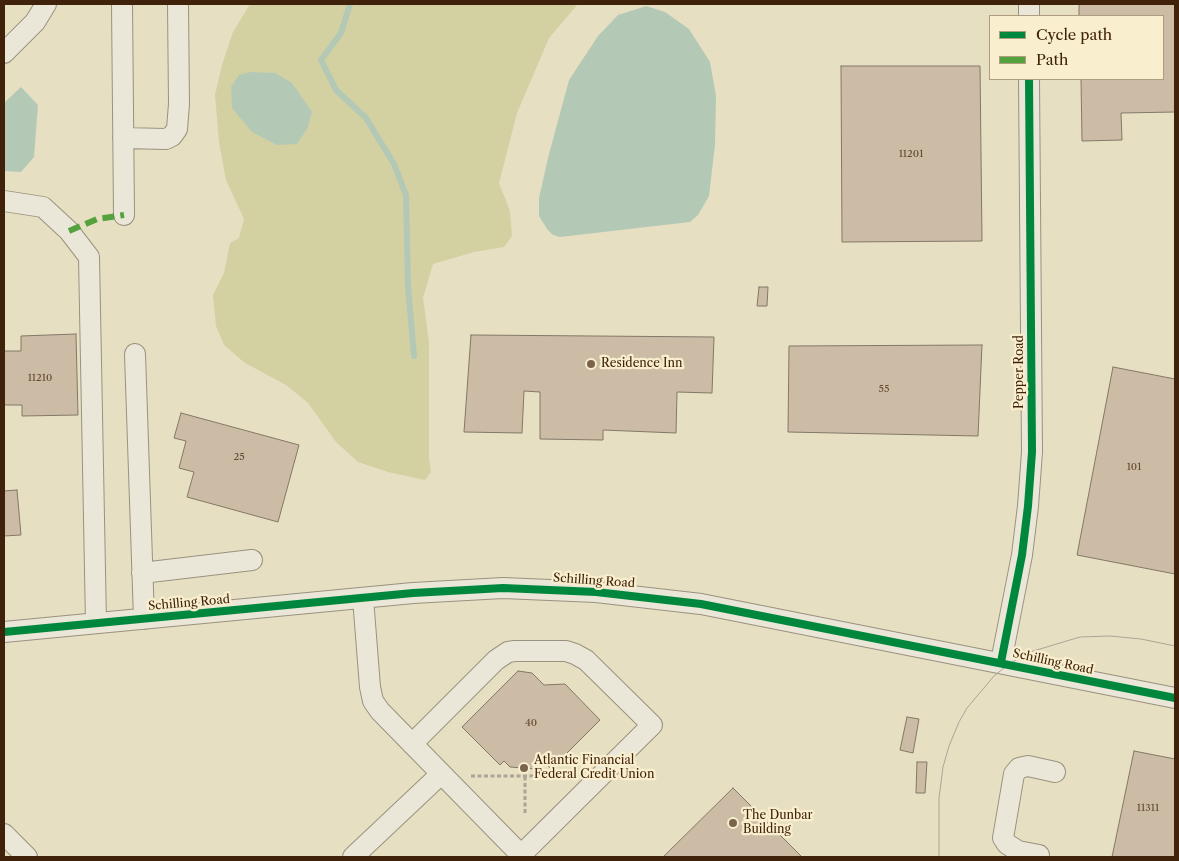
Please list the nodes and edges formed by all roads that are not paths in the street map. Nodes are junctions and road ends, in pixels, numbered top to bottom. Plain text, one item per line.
1 (46, 4) edge
2 (122, 4) edge
3 (178, 4) edge
4 (4, 53) edge
5 (1029, 80) edge
6 (124, 138) junction
7 (4, 201) edge
8 (124, 215) dead end
9 (135, 354) dead end
10 (252, 560) dead end
11 (142, 573) junction
12 (363, 598) junction
13 (144, 619) junction
14 (96, 623) junction
15 (4, 632) edge
16 (1001, 662) junction
17 (1175, 698) edge
18 (412, 744) junction
19 (1055, 772) dead end
20 (441, 774) junction
21 (4, 834) edge
22 (1039, 855) dead end
23 (522, 856) edge
24 (27, 857) edge
25 (353, 857) edge

1 - 4 street
2 - 6 street
3 - 6 street
5 - 16 street, Pepper Road
6 - 8 street
7 - 14 street
9 - 11 street
10 - 11 street
11 - 13 street
12 - 13 street, Schilling Road
12 - 16 street, Schilling Road
12 - 18 street
13 - 14 street, Schilling Road
14 - 15 street, Schilling Road
16 - 17 street, Schilling Road
18 - 20 street
18 - 23 street
19 - 22 street
20 - 23 street
20 - 25 street
21 - 24 street

